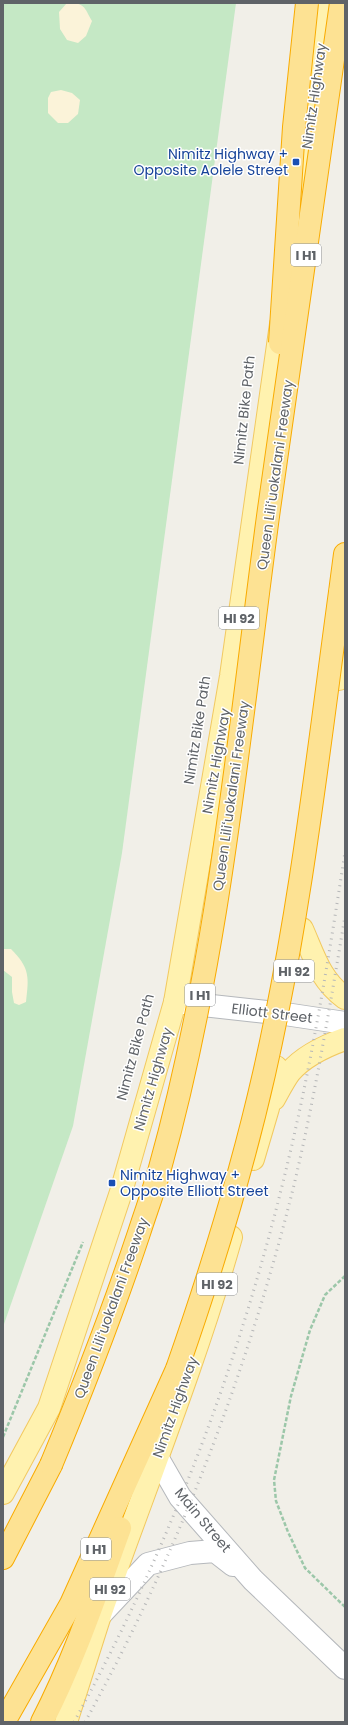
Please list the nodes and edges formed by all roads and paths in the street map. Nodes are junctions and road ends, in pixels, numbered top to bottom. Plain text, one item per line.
1 (307, 3) edge
2 (327, 3) edge
3 (341, 3) edge
4 (322, 36) junction
5 (345, 40) edge
6 (270, 507) junction
7 (345, 554) edge
8 (345, 562) edge
9 (340, 592) junction
10 (345, 638) edge
11 (302, 928) junction
12 (345, 998) edge
13 (175, 1002) junction
14 (285, 1014) junction
15 (345, 1022) edge
16 (345, 1039) edge
17 (268, 1108) junction
18 (84, 1238) dead end
19 (345, 1276) edge
20 (177, 1370) junction
21 (3, 1437) edge
22 (157, 1457) junction
23 (52, 1465) junction
24 (3, 1493) edge
25 (3, 1538) edge
26 (3, 1558) edge
27 (253, 1580) junction
28 (345, 1607) edge
29 (101, 1614) junction
30 (345, 1668) edge
31 (4, 1722) edge
32 (42, 1722) edge
33 (66, 1722) edge

1 - 6 highway, bridge
2 - 4 main road, Nimitz Highway / HI 92
3 - 6 highway, Queen Liliʻuokalani Freeway / I H1, bridge
4 - 5 street
4 - 13 main road, Nimitz Highway / HI 92
6 - 23 highway, Queen Liliʻuokalani Freeway / I H1, bridge
7 - 9 highway, I H1
8 - 9 highway
9 - 20 highway, I H1, bridge
10 - 11 main road, Nimitz Highway / HI 92
11 - 12 main road
11 - 14 main road, Nimitz Highway / HI 92
13 - 14 street, Elliott Street
13 - 24 main road, Nimitz Highway / HI 92
14 - 15 street, Elliott Street
14 - 17 main road, Nimitz Highway / HI 92
16 - 17 main road
17 - 22 main road, Nimitz Highway / HI 92
18 - 21 path
19 - 28 path
20 - 31 highway, I H1
20 - 32 highway
22 - 27 street, Main Street
22 - 29 main road, Nimitz Highway / HI 92
23 - 25 highway
23 - 26 highway, Queen Liliʻuokalani Freeway / I H1
27 - 29 street, Main Street
27 - 30 street, Main Street
29 - 33 main road, Nimitz Highway / HI 92

